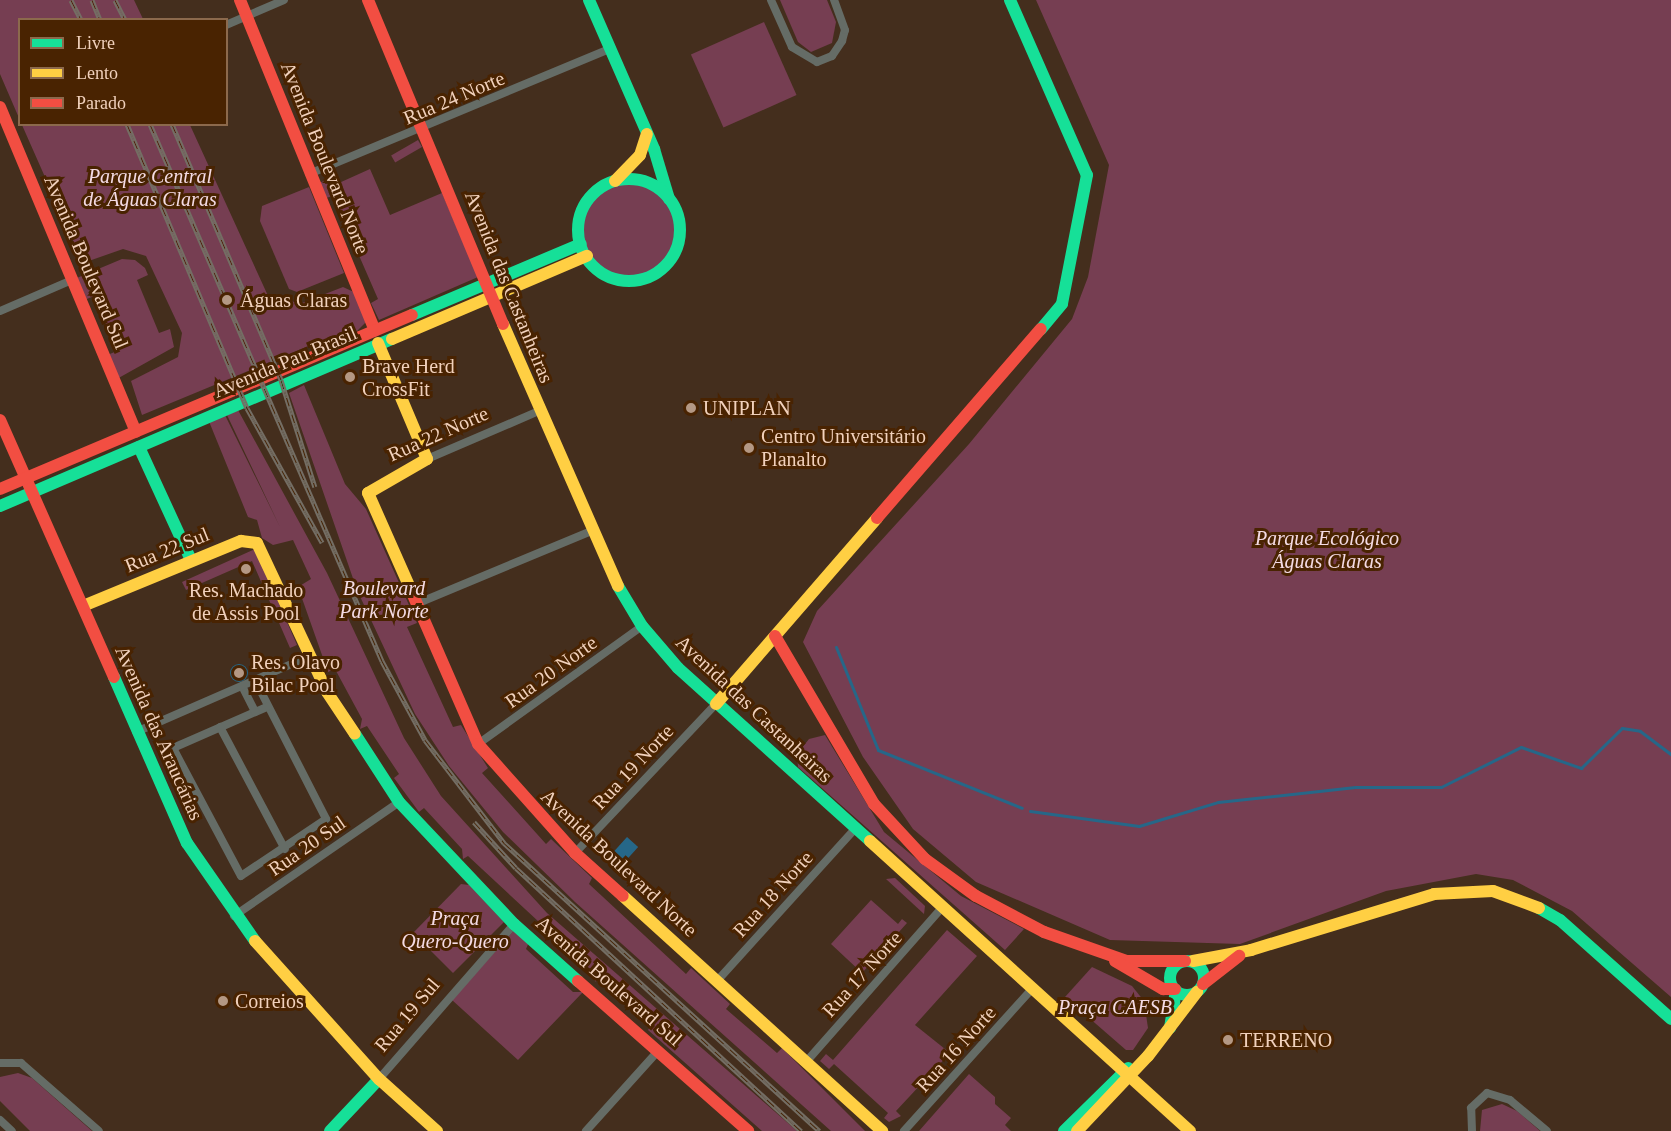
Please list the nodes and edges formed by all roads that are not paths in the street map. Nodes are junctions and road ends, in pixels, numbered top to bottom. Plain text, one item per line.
1 (240, 0) edge
2 (284, 0) edge
3 (368, 0) edge
4 (589, 0) edge
5 (771, 0) edge
6 (834, 0) edge
7 (1010, 0) edge
8 (247, 16) junction
9 (228, 25) edge
10 (610, 50) junction
11 (1, 114) edge
12 (422, 129) junction
13 (647, 134) junction
14 (309, 174) junction
15 (615, 181) junction
16 (669, 199) junction
17 (581, 244) junction
18 (587, 256) junction
19 (72, 280) junction
20 (490, 289) junction
21 (0, 311) edge
22 (375, 330) junction
23 (378, 343) junction
24 (539, 411) junction
25 (0, 420) edge
26 (136, 432) junction
27 (139, 447) junction
28 (428, 459) junction
29 (25, 478) junction
30 (0, 489) edge
31 (31, 493) junction
32 (371, 505) joint
33 (0, 506) edge
34 (591, 531) junction
35 (265, 550) joint
36 (191, 560) junction
37 (416, 604) junction
38 (82, 606) junction
39 (642, 626) junction
40 (775, 636) junction
41 (310, 656) junction
42 (255, 680) junction
43 (242, 686) junction
44 (716, 704) junction
45 (267, 707) junction
46 (255, 712) junction
47 (220, 727) junction
48 (136, 732) junction
49 (478, 744) junction
50 (399, 802) junction
51 (854, 830) junction
52 (285, 849) junction
53 (575, 853) junction
54 (942, 908) junction
55 (234, 916) junction
56 (514, 924) junction
57 (1251, 950) junction
58 (1104, 955) junction
59 (1189, 961) junction
60 (717, 981) junction
61 (1200, 988) junction
62 (1032, 989) junction
63 (1176, 990) junction
64 (1671, 1019) edge
65 (1170, 1028) junction
66 (659, 1050) junction
67 (806, 1062) junction
68 (0, 1063) edge
69 (1128, 1071) junction
70 (379, 1079) junction
71 (0, 1120) edge
72 (12, 1131) edge
73 (99, 1131) edge
74 (330, 1131) edge
75 (437, 1131) edge
76 (586, 1131) edge
77 (747, 1131) edge
78 (882, 1131) edge
79 (904, 1131) edge
80 (1064, 1131) edge
81 (1077, 1131) edge
82 (1190, 1131) edge
83 (1472, 1131) edge
84 (1547, 1131) edge

1 - 8 street, Avenida Boulevard Norte
2 - 8 street
3 - 12 street, Avenida das Castanheiras
4 - 10 street
5 - 6 street
7 - 40 street
8 - 9 street
8 - 14 street, Avenida Boulevard Norte
10 - 12 street, Rua 24 Norte
10 - 13 street
11 - 19 street, Avenida Boulevard Sul
12 - 14 street, Rua 24 Norte
12 - 20 street, Avenida das Castanheiras
13 - 15 street
13 - 16 street
14 - 22 street, Avenida Boulevard Norte
15 - 16 street
15 - 17 street
16 - 18 street
17 - 18 street
17 - 20 street, Avenida Pau Brasil
18 - 20 street, Avenida Pau Brasil
19 - 21 street
19 - 26 street, Avenida Boulevard Sul
20 - 22 street, Avenida Pau Brasil
20 - 23 street, Avenida Pau Brasil
20 - 24 street, Avenida das Castanheiras
22 - 26 street, Avenida Pau Brasil
23 - 27 street, Avenida Pau Brasil
23 - 28 street
24 - 28 street, Rua 22 Norte
24 - 34 street, Avenida das Castanheiras
25 - 29 street, Avenida das Araucárias
26 - 29 street, Avenida Pau Brasil
27 - 31 street, Avenida Pau Brasil
27 - 36 street
28 - 32 street, Rua 22 Norte
29 - 30 street, Avenida Pau Brasil
29 - 31 street, Avenida das Araucárias
31 - 33 street, Avenida Pau Brasil
31 - 38 street, Avenida das Araucárias
32 - 37 street, Avenida Boulevard Norte
34 - 37 street
34 - 39 street, Avenida das Castanheiras
35 - 36 street, Rua 22 Sul
35 - 41 street, Avenida Boulevard Sul
36 - 38 street, Rua 22 Sul
37 - 49 street, Avenida Boulevard Norte
38 - 48 street, Avenida das Araucárias
39 - 44 street, Avenida das Castanheiras
39 - 49 street, Rua 20 Norte
40 - 44 street
40 - 58 street
41 - 42 street
41 - 50 street, Avenida Boulevard Sul
42 - 43 street
42 - 45 street
43 - 46 street
43 - 48 street
44 - 51 street, Avenida das Castanheiras
44 - 53 street, Rua 19 Norte
45 - 46 street
45 - 52 street
46 - 47 street
47 - 52 street
47 - 52 street
48 - 55 street, Avenida das Araucárias
49 - 53 street, Avenida Boulevard Norte
50 - 55 street, Rua 20 Sul
50 - 56 street, Avenida Boulevard Sul
51 - 54 street, Avenida das Castanheiras
51 - 60 street, Rua 18 Norte
53 - 60 street, Avenida Boulevard Norte
54 - 62 street, Avenida das Castanheiras
54 - 67 street, Rua 17 Norte
55 - 70 street, Avenida das Araucárias
56 - 66 street, Avenida Boulevard Sul
56 - 70 street, Rua 19 Sul
57 - 59 street
57 - 61 street
57 - 64 street
58 - 59 street
58 - 63 street
59 - 61 street
59 - 63 street
60 - 67 street, Avenida Boulevard Norte
61 - 63 street
61 - 65 street
62 - 69 street, Avenida das Castanheiras
62 - 79 street, Rua 16 Norte
63 - 65 street
65 - 69 street
66 - 76 street
66 - 77 street, Avenida Boulevard Sul
67 - 78 street, Avenida Boulevard Norte
68 - 73 street
69 - 80 street
69 - 81 street
69 - 82 street, Avenida das Castanheiras
70 - 74 street, Rua 19 Sul
70 - 75 street, Avenida das Araucárias
71 - 72 street
83 - 84 street

